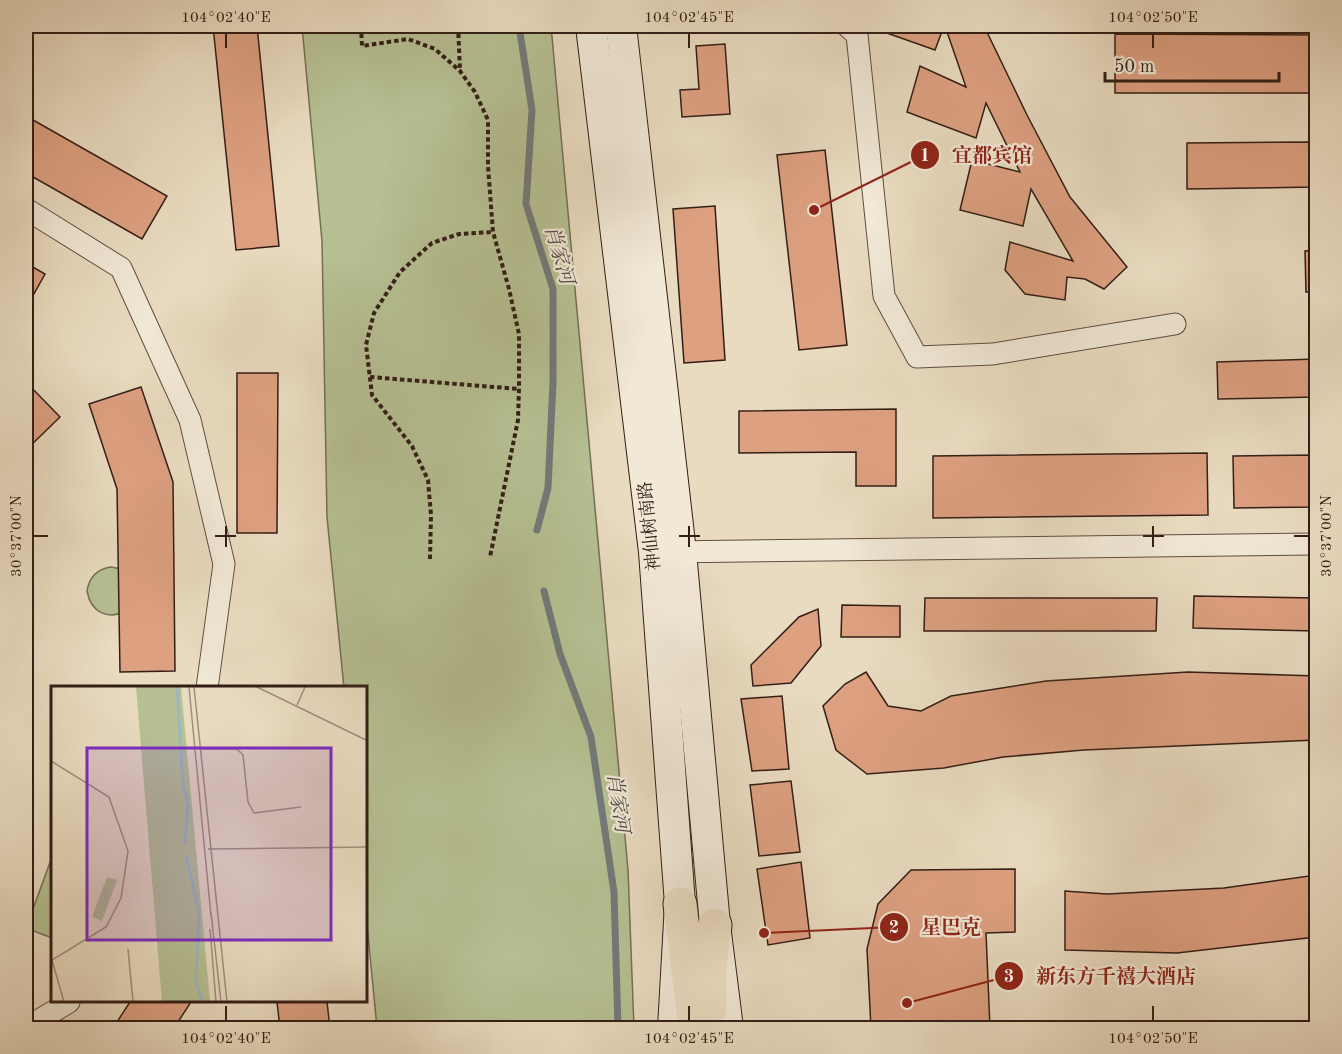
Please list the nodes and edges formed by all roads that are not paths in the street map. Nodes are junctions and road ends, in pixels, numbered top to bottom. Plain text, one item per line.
1 (591, 26) edge
2 (621, 26) edge
3 (847, 26) edge
4 (26, 209) edge
5 (1175, 324) dead end
6 (1317, 544) edge
7 (668, 552) junction
8 (207, 686) edge
9 (680, 904) junction
10 (715, 925) junction
11 (67, 1003) edge
12 (26, 1028) edge
13 (673, 1029) edge
14 (695, 1029) edge
15 (709, 1029) edge
16 (728, 1029) edge

1 - 7 main road, 神仙树南路
2 - 7 main road
3 - 5 street
4 - 8 street
6 - 7 street
7 - 9 main road, 神仙树南路
7 - 10 main road
9 - 13 main road, 神仙树南路
9 - 14 highway
10 - 15 highway
10 - 16 main road
11 - 12 street

